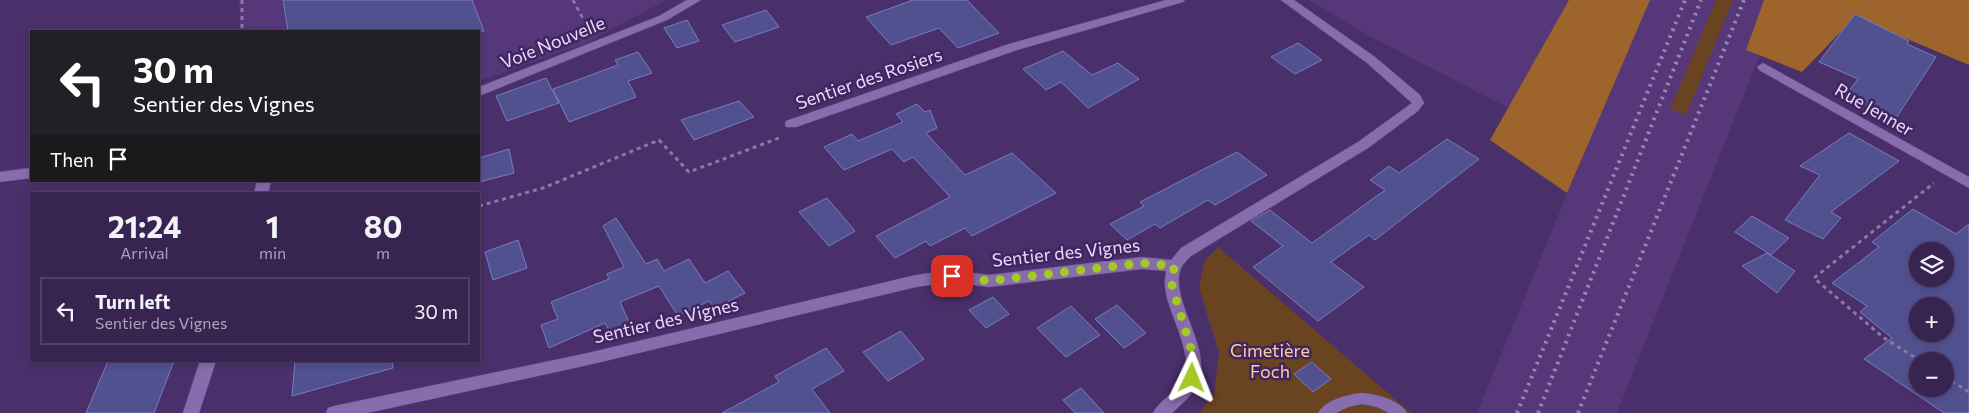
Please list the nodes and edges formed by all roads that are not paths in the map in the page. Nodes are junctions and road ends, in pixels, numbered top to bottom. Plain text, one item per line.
1 (695, 0) edge
2 (1179, 0) edge
3 (1287, 0) edge
4 (1763, 66) dead end
5 (480, 92) edge
6 (791, 124) road end
7 (30, 173) edge
8 (0, 177) edge
9 (1969, 183) edge
10 (1174, 266) junction
11 (208, 362) edge
12 (191, 413) edge
13 (334, 413) edge
14 (1161, 413) edge
15 (1325, 413) edge
16 (1400, 413) edge

1 - 5 street, Voie Nouvelle
2 - 6 street, Sentier des Rosiers
3 - 10 street
4 - 9 street, Rue Jenner
7 - 8 street
10 - 13 street, Sentier des Vignes
10 - 14 street
11 - 12 street
15 - 16 lane

